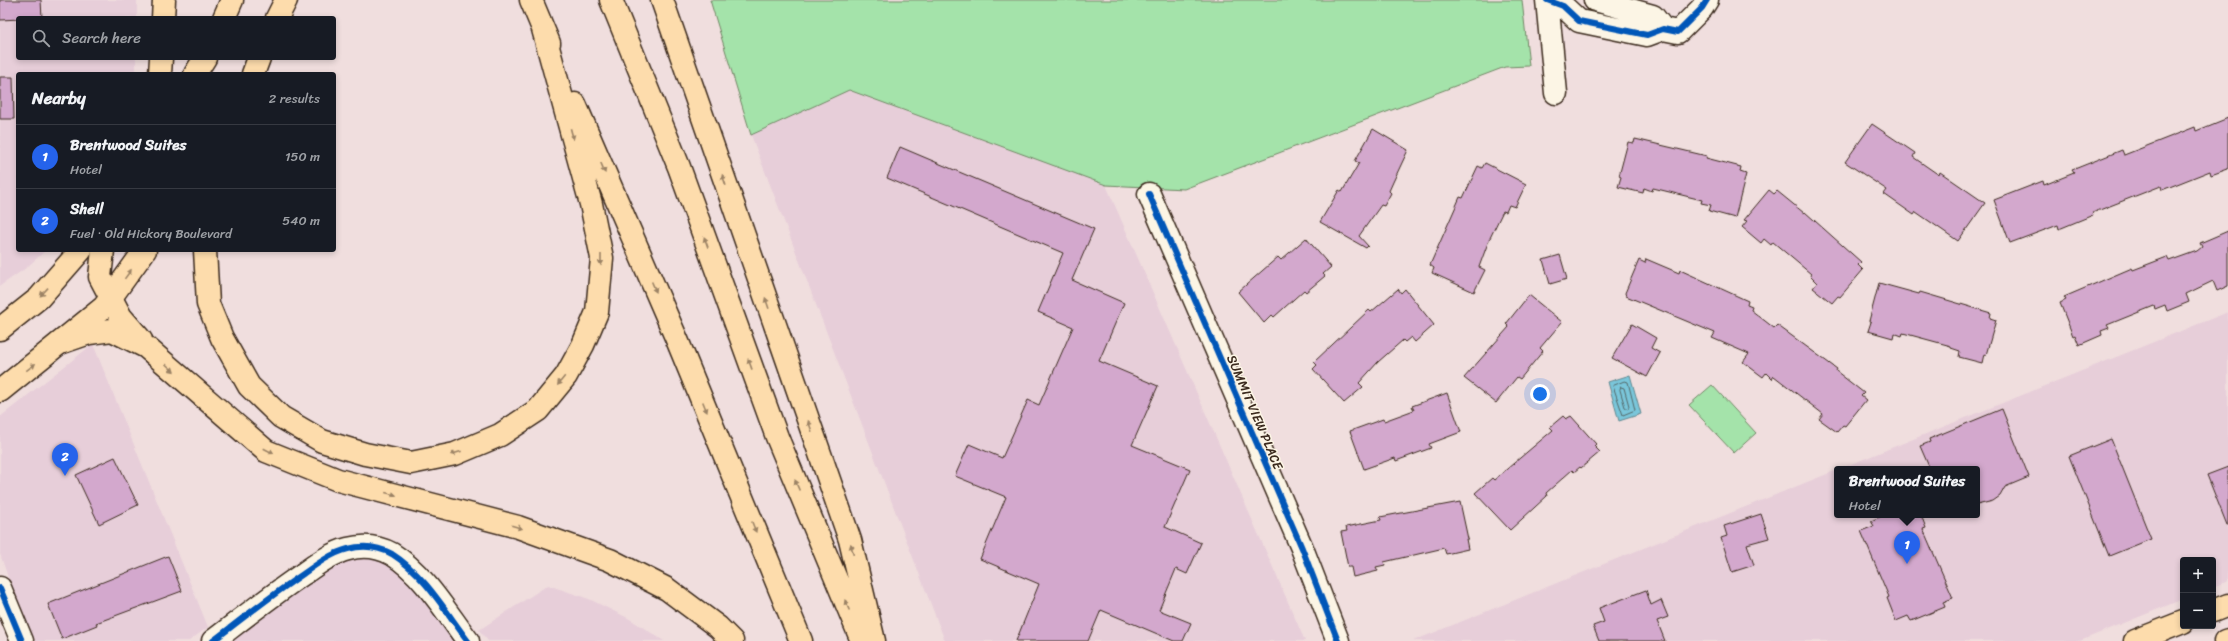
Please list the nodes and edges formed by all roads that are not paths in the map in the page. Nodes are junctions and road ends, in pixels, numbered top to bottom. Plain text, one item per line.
1 (164, 0) edge
2 (232, 0) edge
3 (286, 0) edge
4 (531, 0) edge
5 (611, 0) edge
6 (662, 0) edge
7 (1595, 0) edge
8 (1707, 0) edge
9 (1559, 2) edge
10 (163, 16) edge
11 (225, 16) edge
12 (278, 16) edge
13 (543, 29) junction
14 (1663, 29) junction
15 (161, 60) edge
16 (204, 60) edge
17 (257, 60) edge
18 (257, 60) edge
19 (160, 72) edge
20 (196, 72) edge
21 (251, 72) edge
22 (254, 72) edge
23 (1556, 93) dead end
24 (1149, 194) dead end
25 (78, 252) edge
26 (103, 252) edge
27 (144, 252) edge
28 (205, 252) edge
29 (110, 297) junction
30 (0, 329) edge
31 (60, 343) junction
32 (146, 346) junction
33 (0, 391) edge
34 (0, 588) edge
35 (2228, 604) edge
36 (2216, 609) edge
37 (2180, 623) edge
38 (22, 641) edge
39 (213, 641) edge
40 (468, 641) edge
41 (732, 641) edge
42 (801, 641) edge
43 (862, 641) edge
44 (874, 641) edge
45 (1338, 641) edge
46 (2135, 641) edge

1 - 10 main road
2 - 11 main road
3 - 12 main road
4 - 13 main road
43 -> 5 main road
44 -> 6 main road
7 - 14 street
8 - 14 street
9 - 14 street
9 - 23 street
13 -> 28 main road
13 -> 42 main road
15 - 19 main road
16 - 20 main road
17 - 21 main road
18 - 22 main road
24 - 45 street, SUMMIT VIEW PLACE
25 -> 30 main road
26 - 29 main road
29 -> 27 main road
29 - 31 main road
29 - 32 main road
31 - 32 main road
33 -> 31 main road
32 -> 41 main road
34 - 38 street
35 - 36 main road
37 - 46 main road
39 - 40 street

